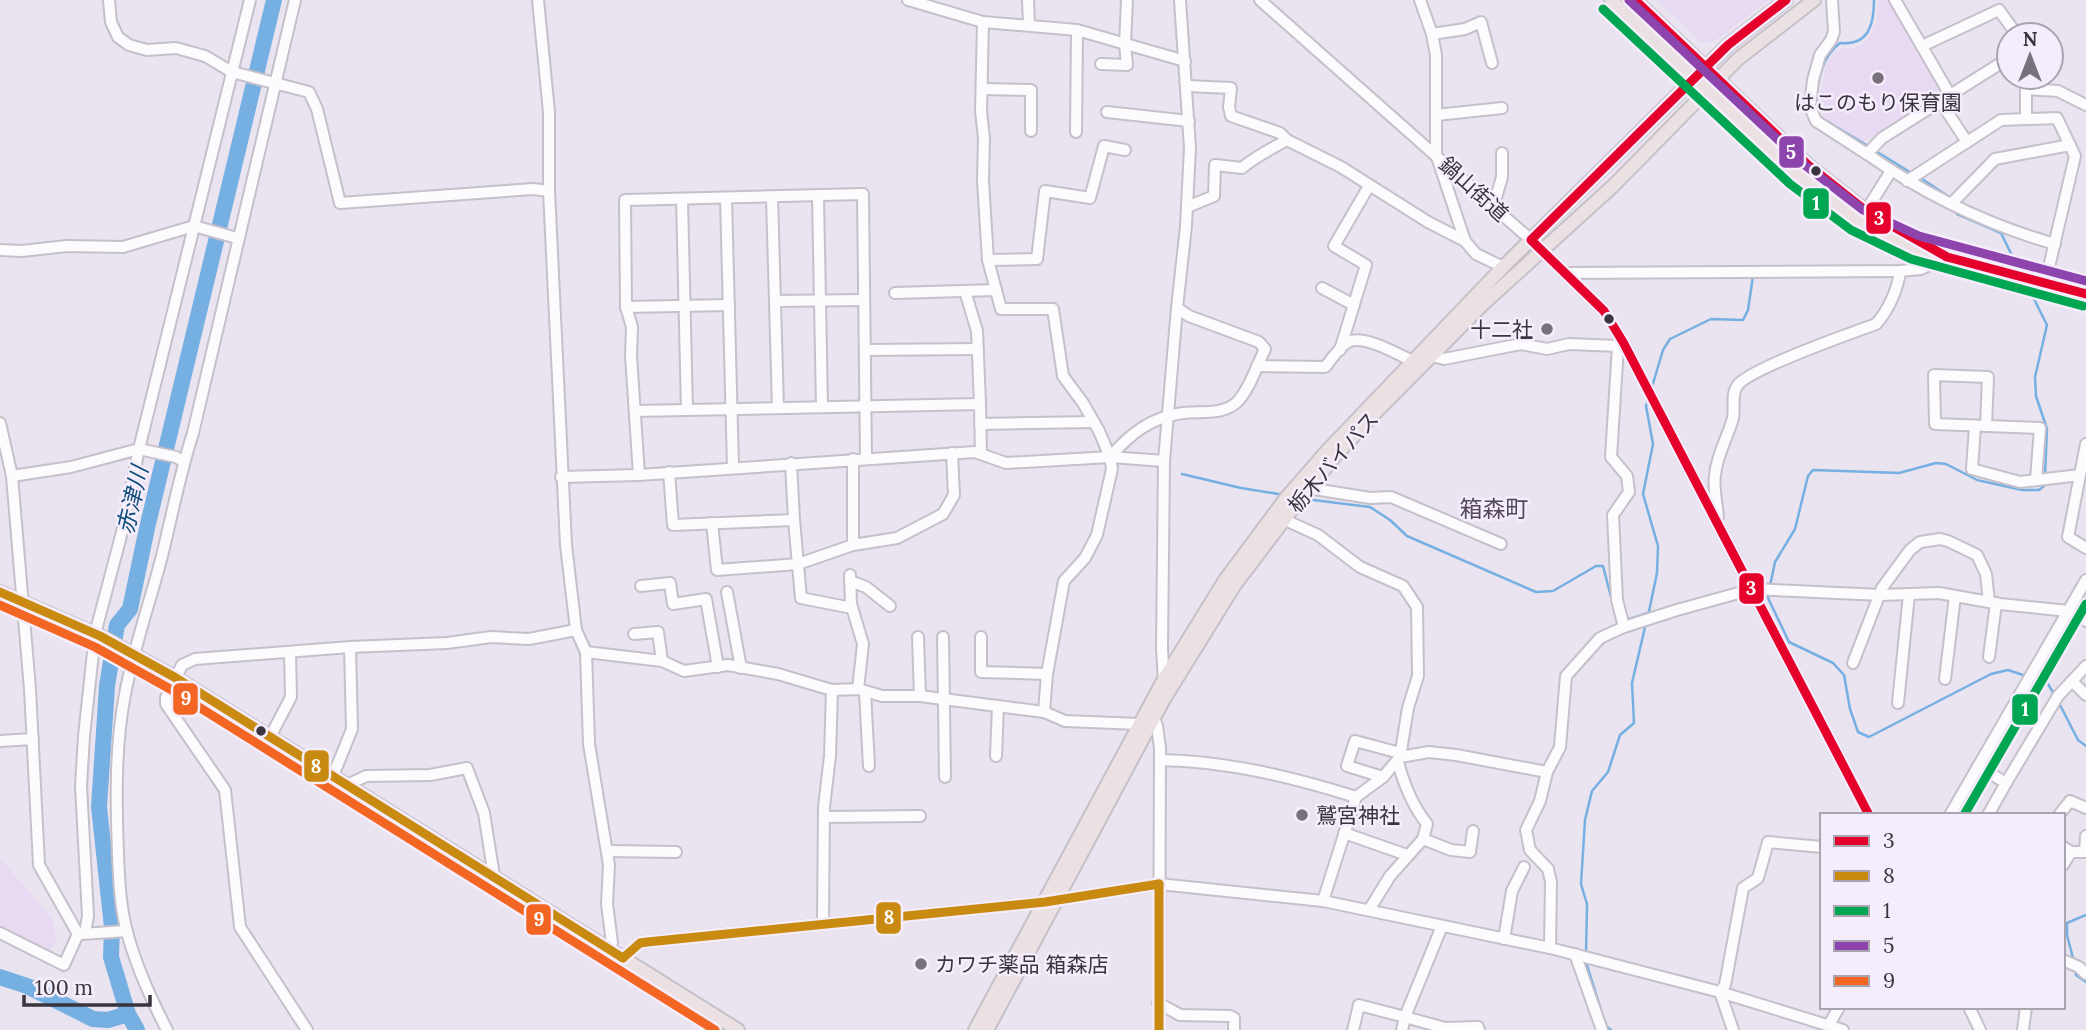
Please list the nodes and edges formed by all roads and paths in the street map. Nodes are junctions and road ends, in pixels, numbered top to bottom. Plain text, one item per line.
1 (109, 0) edge
2 (250, 0) edge
3 (295, 0) edge
4 (538, 0) edge
5 (908, 0) edge
6 (1028, 0) edge
7 (1127, 0) edge
8 (1180, 0) edge
9 (1260, 0) edge
10 (1420, 0) edge
11 (1611, 0) edge
12 (1635, 0) edge
13 (1786, 0) edge
14 (1814, 0) edge
15 (1832, 0) edge
16 (1895, 0) edge
17 (2007, 21) edge
18 (983, 22) junction
19 (1029, 25) junction
20 (1077, 30) junction
21 (1432, 34) junction
22 (1125, 44) junction
23 (1922, 47) junction
24 (1185, 61) junction
25 (1492, 63) dead end
26 (1101, 64) dead end
27 (1706, 67) junction
28 (1995, 67) edge
29 (232, 72) junction
30 (1695, 78) junction
31 (1718, 79) junction
32 (276, 84) junction
33 (1187, 86) junction
34 (982, 89) junction
35 (1707, 90) junction
36 (2026, 91) edge
37 (2058, 91) edge
38 (1945, 98) junction
39 (2086, 104) edge
40 (1502, 108) dead end
41 (1107, 112) dead end
42 (1436, 116) junction
43 (2026, 118) junction
44 (1188, 121) junction
45 (1031, 131) dead end
46 (1076, 132) dead end
47 (1287, 140) junction
48 (1967, 142) junction
49 (2070, 145) junction
50 (1125, 149) dead end
51 (1502, 153) dead end
52 (1436, 154) junction
53 (1867, 154) junction
54 (1891, 171) junction
55 (1907, 181) junction
56 (1369, 186) junction
57 (549, 191) junction
58 (818, 195) junction
59 (772, 197) junction
60 (726, 198) junction
61 (682, 199) junction
62 (1951, 204) junction
63 (1187, 207) junction
64 (1493, 208) junction
65 (1866, 211) junction
66 (198, 227) junction
67 (237, 238) junction
68 (1531, 240) junction
69 (1465, 241) junction
70 (2055, 244) junction
71 (0, 250) edge
72 (1542, 250) junction
73 (1947, 257) junction
74 (988, 260) junction
75 (1503, 267) junction
76 (1900, 271) junction
77 (1566, 273) junction
78 (2045, 284) junction
79 (1322, 288) dead end
80 (996, 290) junction
81 (965, 291) junction
82 (895, 293) dead end
83 (2086, 294) edge
84 (820, 300) junction
85 (864, 300) junction
86 (775, 301) junction
87 (729, 305) junction
88 (1354, 305) junction
89 (684, 306) junction
90 (626, 307) junction
91 (1177, 308) junction
92 (1621, 344) junction
93 (978, 349) junction
94 (865, 350) junction
95 (1340, 350) junction
96 (1432, 356) junction
97 (1412, 361) junction
98 (1257, 366) junction
99 (980, 404) junction
100 (865, 406) junction
101 (822, 407) junction
102 (778, 408) junction
103 (733, 409) junction
104 (687, 410) junction
105 (635, 411) junction
106 (1169, 415) junction
107 (1094, 422) junction
108 (0, 423) edge
109 (981, 424) junction
110 (1981, 426) junction
111 (2086, 444) edge
112 (141, 449) junction
113 (952, 453) junction
114 (981, 454) junction
115 (1110, 457) junction
116 (866, 458) junction
117 (180, 459) junction
118 (853, 459) junction
119 (1164, 461) junction
120 (791, 463) junction
121 (733, 467) junction
122 (669, 472) junction
123 (639, 475) junction
124 (2080, 475) junction
125 (12, 476) junction
126 (561, 477) junction
127 (2036, 480) junction
128 (1308, 488) junction
129 (1283, 519) junction
130 (794, 520) junction
131 (712, 523) junction
132 (1719, 524) junction
133 (1501, 544) dead end
134 (853, 545) junction
135 (2086, 548) edge
136 (798, 564) junction
137 (2086, 580) edge
138 (641, 586) dead end
139 (1753, 589) junction
140 (0, 592) edge
141 (727, 592) dead end
142 (1909, 594) junction
143 (1881, 595) junction
144 (1955, 596) junction
145 (22, 600) junction
146 (1993, 603) junction
147 (890, 606) dead end
148 (852, 608) junction
149 (2068, 611) junction
150 (2086, 621) edge
151 (1625, 627) junction
152 (576, 630) junction
153 (634, 634) dead end
154 (97, 635) junction
155 (918, 637) dead end
156 (943, 637) dead end
157 (981, 637) dead end
158 (350, 647) junction
159 (586, 652) junction
160 (290, 653) junction
161 (132, 654) junction
162 (1989, 657) dead end
163 (662, 661) junction
164 (1853, 663) dead end
165 (2086, 666) edge
166 (719, 667) junction
167 (741, 668) junction
168 (1047, 674) junction
169 (176, 678) junction
170 (1945, 679) dead end
171 (1164, 680) junction
172 (2072, 681) junction
173 (832, 690) junction
174 (862, 690) junction
175 (2086, 695) edge
176 (919, 696) junction
177 (1164, 699) junction
178 (944, 700) junction
179 (1898, 702) dead end
180 (998, 706) junction
181 (1152, 711) junction
182 (1044, 712) junction
183 (1139, 724) junction
184 (270, 737) junction
185 (33, 738) junction
186 (0, 741) edge
187 (996, 756) dead end
188 (1399, 757) junction
189 (1160, 760) junction
190 (869, 766) dead end
191 (1978, 766) junction
192 (1548, 772) junction
193 (333, 776) junction
194 (945, 777) dead end
195 (1383, 777) junction
196 (2006, 783) junction
197 (347, 785) junction
198 (1356, 797) junction
199 (2086, 808) edge
200 (1868, 813) edge
201 (1951, 813) edge
202 (1989, 813) edge
203 (2061, 813) edge
204 (920, 816) dead end
205 (824, 817) junction
206 (1473, 831) dead end
207 (1344, 833) junction
208 (2086, 836) edge
209 (1423, 839) junction
210 (1820, 847) edge
211 (2067, 850) edge
212 (607, 851) junction
213 (676, 852) dead end
214 (1407, 855) junction
215 (1524, 867) dead end
216 (494, 876) junction
217 (1159, 884) junction
218 (1051, 901) junction
219 (1323, 901) junction
220 (1369, 910) junction
221 (823, 923) junction
222 (1442, 926) junction
223 (125, 931) junction
224 (0, 933) edge
225 (86, 933) junction
226 (1504, 939) junction
227 (608, 948) junction
228 (1550, 948) junction
229 (1575, 954) junction
230 (623, 958) junction
231 (2065, 961) edge
232 (2086, 974) edge
233 (1720, 992) junction
234 (1158, 1003) junction
235 (1838, 1009) edge
236 (1970, 1009) edge
237 (2026, 1009) edge
238 (1405, 1017) junction
239 (1829, 1026) junction
240 (1445, 1029) edge
241 (167, 1030) edge
242 (307, 1030) edge
243 (738, 1030) edge
244 (975, 1030) edge
245 (987, 1030) edge
246 (1158, 1030) edge
247 (1234, 1030) edge
248 (1353, 1030) edge
249 (1402, 1030) edge
250 (1479, 1030) edge
251 (1602, 1030) edge
252 (1733, 1030) edge
253 (1843, 1030) edge
254 (1980, 1030) edge
255 (2023, 1030) edge

1 - 29 street
2 - 29 street
3 - 32 street
4 - 57 street
5 - 18 street
6 - 19 street
7 - 22 street
8 - 24 street
9 - 52 street, 鍋山街道
10 - 21 street
11 - 30 main road
12 - 27 main road
13 - 27 main road, 栃木バイパス
14 - 31 main road, 栃木バイパス
15 - 53 street
16 - 23 street
17 - 23 street
18 - 19 street
18 - 34 street
19 - 20 street
20 - 22 street
20 - 46 street
21 - 25 street
21 - 42 street
22 - 24 street
22 - 26 street
23 - 38 street
24 - 33 street
27 - 30 main road, 栃木バイパス
27 - 31 main road
28 - 38 street
29 - 32 street
29 - 66 street
30 - 35 main road
30 - 68 main road, 栃木バイパス
31 - 35 main road, 栃木バイパス
31 - 65 main road
32 - 57 street
32 - 67 street
33 - 44 street
33 - 47 street
34 - 45 street
34 - 74 street
35 - 72 main road, 栃木バイパス
35 - 73 main road
36 - 43 street
37 - 39 street
38 - 48 street
38 - 53 street
40 - 42 street
41 - 44 street
42 - 52 street
43 - 48 street
43 - 49 street
44 - 63 street
47 - 56 street
47 - 63 street
48 - 55 street
49 - 62 street
49 - 70 street
50 - 74 street
51 - 64 street
52 - 64 street, 鍋山街道
52 - 69 street
53 - 54 street
54 - 55 street
54 - 65 street
55 - 62 street
56 - 69 street
56 - 88 street
57 - 126 street
58 - 59 street
58 - 84 street
58 - 85 street
59 - 60 street
59 - 86 street
60 - 61 street
60 - 87 street
61 - 89 street
61 - 90 street
62 - 70 street
63 - 91 street
64 - 68 street, 鍋山街道
65 - 73 main road
66 - 67 street
66 - 71 street
66 - 112 street
67 - 117 street
68 - 72 street, 鍋山街道
68 - 75 main road, 栃木バイパス
69 - 75 street
70 - 78 street
72 - 77 street, 鍋山街道
72 - 96 main road, 栃木バイパス
73 - 76 street
73 - 78 main road
74 - 80 street
75 - 97 main road, 栃木バイパス
76 - 77 street
76 - 132 street
77 - 92 street, 鍋山街道
78 - 83 main road
79 - 88 street
80 - 81 street
80 - 107 street
81 - 82 street
81 - 93 street
84 - 85 street
84 - 86 street
84 - 101 street
85 - 94 street
86 - 102 street
87 - 89 street
87 - 103 street
88 - 95 street
89 - 90 street
89 - 104 street
90 - 105 street
91 - 98 street
91 - 106 street
92 - 96 street
92 - 132 street, 鍋山街道
92 - 151 street
93 - 94 street
93 - 99 street
94 - 100 street
95 - 97 street
95 - 98 street
96 - 128 main road, 栃木バイパス
97 - 171 main road, 栃木バイパス
98 - 106 street
99 - 100 street
99 - 109 street
100 - 101 street
100 - 116 street
101 - 102 street
102 - 103 street
103 - 104 street
103 - 121 street
104 - 105 street
105 - 123 street
106 - 115 street
106 - 119 street
107 - 109 street
107 - 115 street
108 - 125 street
109 - 114 street
110 - 110 street
110 - 127 street
110 - 127 street
111 - 124 street
112 - 117 street
112 - 125 street
112 - 154 street
113 - 114 street
113 - 116 street
113 - 134 street
114 - 115 street
115 - 119 street
115 - 168 street
116 - 118 street
117 - 161 street
118 - 120 street
118 - 134 street
119 - 171 street
120 - 121 street
120 - 130 street
121 - 122 street
122 - 123 street
122 - 131 street
123 - 126 street
124 - 127 street
124 - 135 street
125 - 145 street
126 - 152 street
128 - 129 main road, 栃木バイパス
128 - 133 street
129 - 177 main road, 栃木バイパス
129 - 188 street
130 - 131 street
130 - 136 street
131 - 136 street
132 - 139 street, 鍋山街道
134 - 136 street
136 - 148 street
137 - 149 street
138 - 166 street
139 - 143 street
139 - 151 street
139 - 200 street, 鍋山街道
140 - 145 main road
141 - 167 street
142 - 143 street
142 - 144 street
142 - 179 street
143 - 146 street
143 - 164 street
144 - 146 street
144 - 170 street
145 - 154 main road
145 - 185 street
146 - 149 street
146 - 162 street
147 - 148 street
148 - 174 street
149 - 150 street
149 - 191 street
151 - 192 street
152 - 158 street
152 - 159 street
153 - 163 street
154 - 161 main road
154 - 225 street
155 - 176 street
156 - 178 street
157 - 168 street
158 - 160 street
158 - 193 street
159 - 163 street
159 - 212 street
160 - 169 street
160 - 184 street
161 - 169 main road
161 - 223 street
163 - 166 street
165 - 172 street
166 - 167 street
167 - 173 street
168 - 182 street
169 - 184 main road
169 - 242 street
171 - 177 street
171 - 181 main road, 栃木バイパス
172 - 175 street
172 - 196 street
173 - 174 street
173 - 205 street
174 - 176 street
174 - 190 street
176 - 178 street
177 - 181 main road, 栃木バイパス
178 - 180 street
178 - 194 street
180 - 182 street
180 - 187 street
181 - 183 main road, 栃木バイパス
181 - 189 street
181 - 218 main road, 栃木バイパス
182 - 183 street
183 - 218 main road, 栃木バイパス
184 - 193 main road
185 - 186 street
185 - 225 street
188 - 192 street
188 - 195 street
188 - 195 street
188 - 209 street
189 - 198 street
189 - 217 street
191 - 196 street
191 - 201 street
192 - 228 street
193 - 197 main road
195 - 198 street
196 - 202 street
197 - 216 main road
197 - 216 street
198 - 207 street
199 - 203 street
204 - 205 street
205 - 221 street
206 - 209 street
207 - 214 street
207 - 219 street
208 - 211 street
209 - 214 street
210 - 233 street
212 - 213 street
212 - 227 street
214 - 220 street
215 - 226 street
216 - 227 main road
217 - 218 street
217 - 219 street
217 - 234 street
218 - 221 street
218 - 244 main road, 栃木バイパス
218 - 245 main road, 栃木バイパス
219 - 220 street
220 - 222 street
221 - 230 street
222 - 226 street
222 - 238 street
223 - 225 street
223 - 241 street
224 - 225 street
226 - 228 street
227 - 230 main road
228 - 229 street
229 - 233 street
229 - 251 street
230 - 243 main road
231 - 232 street
233 - 239 street
233 - 252 street
234 - 246 street
234 - 247 street
235 - 239 street
236 - 254 street
237 - 255 street
238 - 240 street
238 - 248 street
238 - 249 street
239 - 253 street
240 - 250 street

